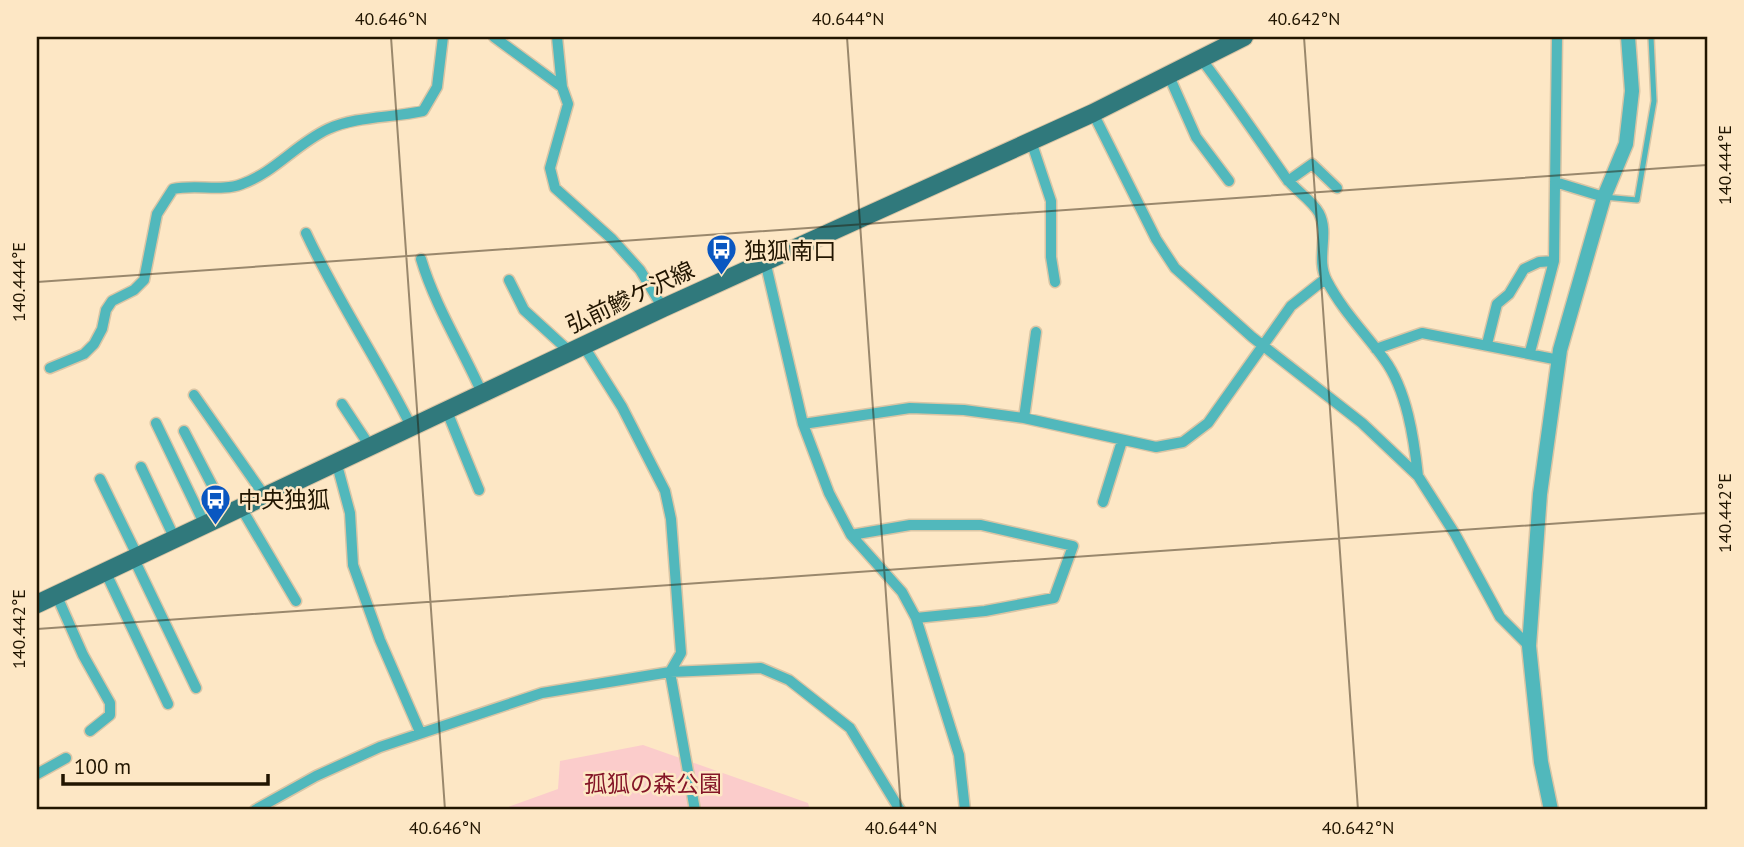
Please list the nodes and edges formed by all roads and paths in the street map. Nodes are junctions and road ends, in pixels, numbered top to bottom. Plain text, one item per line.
1 (443, 37) edge
2 (494, 37) edge
3 (557, 37) edge
4 (1244, 37) edge
5 (1557, 37) edge
6 (1628, 37) edge
7 (1651, 37) edge
8 (1202, 60) junction
9 (1169, 76) junction
10 (562, 87) junction
11 (1093, 113) junction
12 (1031, 141) junction
13 (1229, 181) dead end
14 (1288, 181) junction
15 (1555, 182) junction
16 (1337, 188) dead end
17 (1604, 197) junction
18 (306, 233) dead end
19 (421, 259) dead end
20 (765, 261) junction
21 (1555, 261) junction
22 (1325, 279) junction
23 (509, 281) dead end
24 (1055, 282) dead end
25 (663, 308) junction
26 (1035, 332) dead end
27 (1487, 344) junction
28 (1264, 346) junction
29 (577, 349) junction
30 (1376, 349) junction
31 (1530, 352) junction
32 (1559, 360) junction
33 (50, 368) dead end
34 (482, 393) junction
35 (194, 396) dead end
36 (342, 404) dead end
37 (446, 409) junction
38 (1024, 418) junction
39 (156, 423) dead end
40 (803, 425) junction
41 (411, 426) junction
42 (184, 431) dead end
43 (1122, 441) junction
44 (369, 445) junction
45 (336, 461) junction
46 (141, 467) dead end
47 (1418, 476) junction
48 (100, 479) dead end
49 (479, 490) dead end
50 (264, 495) junction
51 (1102, 502) dead end
52 (233, 509) junction
53 (204, 523) junction
54 (851, 535) junction
55 (174, 537) junction
56 (135, 556) junction
57 (105, 571) junction
58 (56, 594) junction
59 (296, 601) dead end
60 (37, 604) edge
61 (916, 618) junction
62 (1529, 646) junction
63 (670, 672) junction
64 (196, 688) dead end
65 (168, 704) dead end
66 (90, 731) dead end
67 (420, 732) junction
68 (66, 758) dead end
69 (37, 774) edge
70 (255, 810) edge
71 (695, 810) edge
72 (900, 810) edge
73 (965, 810) edge
74 (1551, 810) edge

1 - 33 street
2 - 10 street
3 - 10 street
4 - 8 main road, 弘前鰺ケ沢線
5 - 15 street
6 - 17 street
7 - 17 lane
8 - 9 main road, 弘前鰺ケ沢線
8 - 14 street
9 - 11 main road, 弘前鰺ケ沢線
9 - 13 street
10 - 25 street
11 - 12 main road, 弘前鰺ケ沢線
11 - 28 street
12 - 20 main road, 弘前鰺ケ沢線
12 - 24 street
14 - 16 street
14 - 22 street
15 - 17 street
15 - 21 street
17 - 32 street
18 - 41 street
19 - 34 street
20 - 25 main road, 弘前鰺ケ沢線
20 - 40 street
21 - 27 street
21 - 31 street
22 - 28 street
22 - 30 street
23 - 29 street
25 - 29 main road, 弘前鰺ケ沢線
26 - 38 street
27 - 30 street
27 - 31 street
28 - 43 street
28 - 47 street
29 - 34 main road, 弘前鰺ケ沢線
29 - 63 street
30 - 47 street
31 - 32 street
32 - 62 street
34 - 37 main road, 弘前鰺ケ沢線
35 - 50 street
36 - 44 street
37 - 41 main road, 弘前鰺ケ沢線
37 - 49 street
38 - 40 street
38 - 43 street
39 - 53 street
40 - 54 street
41 - 44 main road, 弘前鰺ケ沢線
42 - 52 street
43 - 51 street
44 - 45 main road, 弘前鰺ケ沢線
45 - 50 main road, 弘前鰺ケ沢線
45 - 67 street
46 - 55 street
47 - 62 street
48 - 56 street
50 - 52 main road, 弘前鰺ケ沢線
52 - 53 main road, 弘前鰺ケ沢線
52 - 59 street
53 - 55 main road, 弘前鰺ケ沢線
54 - 61 street
54 - 61 street
55 - 56 main road, 弘前鰺ケ沢線
56 - 57 main road, 弘前鰺ケ沢線
56 - 64 street
57 - 58 main road, 弘前鰺ケ沢線
57 - 65 street
58 - 60 main road, 弘前鰺ケ沢線
58 - 66 street
61 - 73 street
62 - 74 street
63 - 67 street
63 - 71 street
63 - 72 street
67 - 70 street
68 - 69 street

